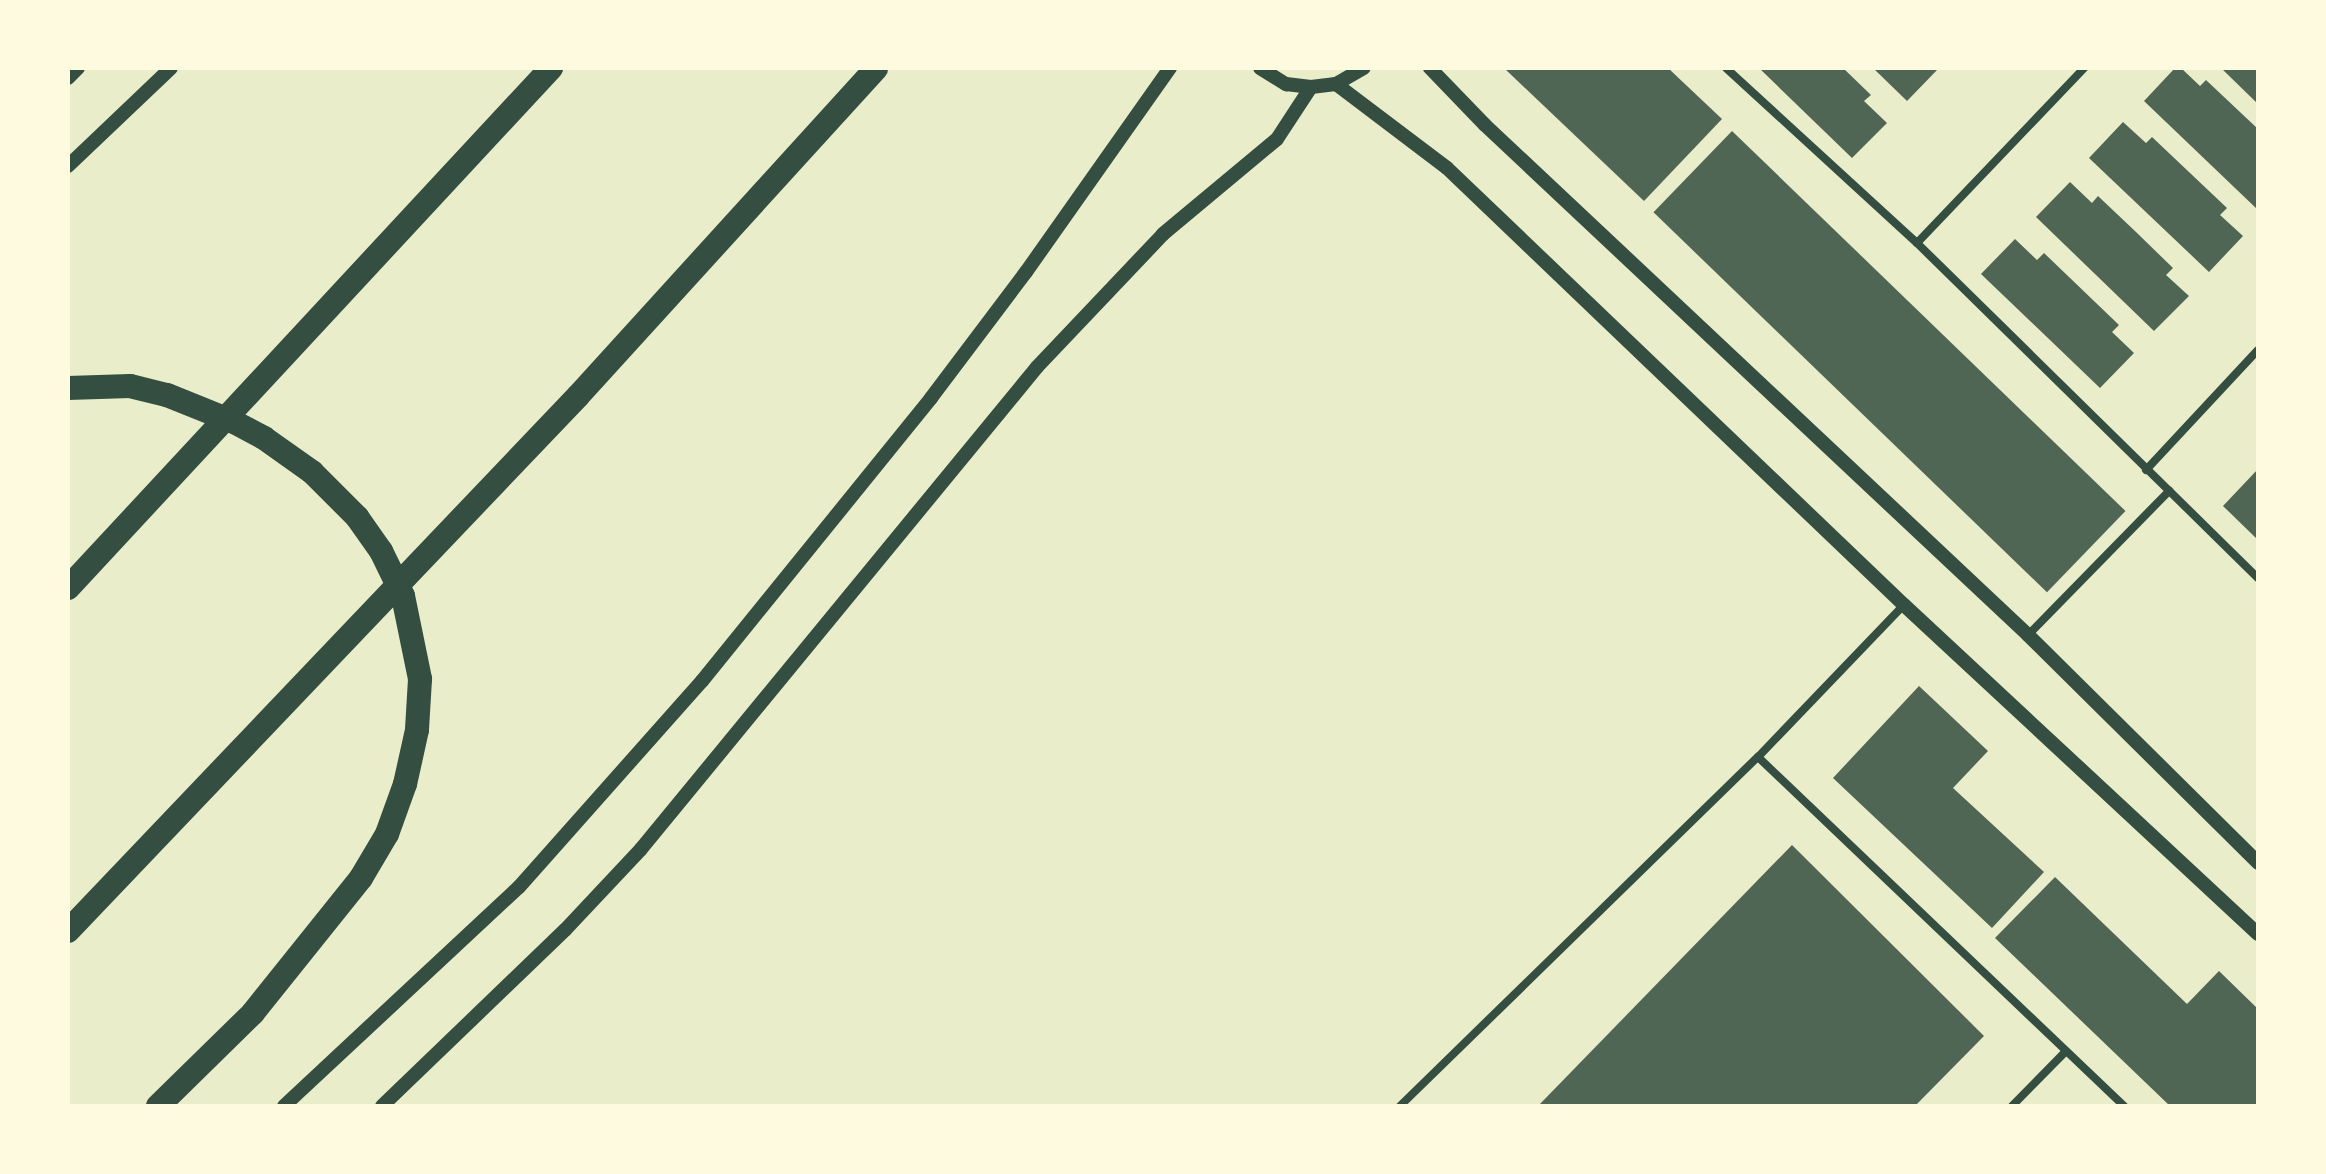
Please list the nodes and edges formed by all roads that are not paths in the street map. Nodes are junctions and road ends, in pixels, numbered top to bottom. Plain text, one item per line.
1 (78, 68) edge
2 (171, 68) edge
3 (551, 68) edge
4 (876, 68) edge
5 (1170, 68) edge
6 (1260, 68) edge
7 (1364, 68) edge
8 (1430, 68) edge
9 (1726, 68) edge
10 (2084, 68) edge
11 (68, 78) edge
12 (1336, 84) junction
13 (1311, 87) junction
14 (68, 166) edge
15 (1917, 243) junction
16 (2258, 350) edge
17 (68, 388) edge
18 (2146, 470) junction
19 (2169, 491) junction
20 (2258, 578) edge
21 (68, 588) edge
22 (1904, 605) junction
23 (2028, 635) junction
24 (1758, 757) junction
25 (2258, 863) edge
26 (68, 931) edge
27 (2258, 934) edge
28 (2066, 1051) junction
29 (158, 1106) edge
30 (284, 1106) edge
31 (382, 1106) edge
32 (1400, 1106) edge
33 (2012, 1106) edge
34 (2124, 1106) edge

1 - 11 street
2 - 14 street
3 - 21 highway
4 - 26 highway
5 - 30 street
6 - 13 street
7 - 12 street
8 - 23 street
9 - 15 street
10 - 15 street
12 - 13 street
12 - 22 street
13 - 31 street
15 - 18 street
16 - 18 street
17 - 29 highway
18 - 19 street
19 - 20 street
19 - 23 street
22 - 24 street
22 - 27 street
23 - 25 street
24 - 28 street
24 - 32 street
28 - 33 street
28 - 34 street

